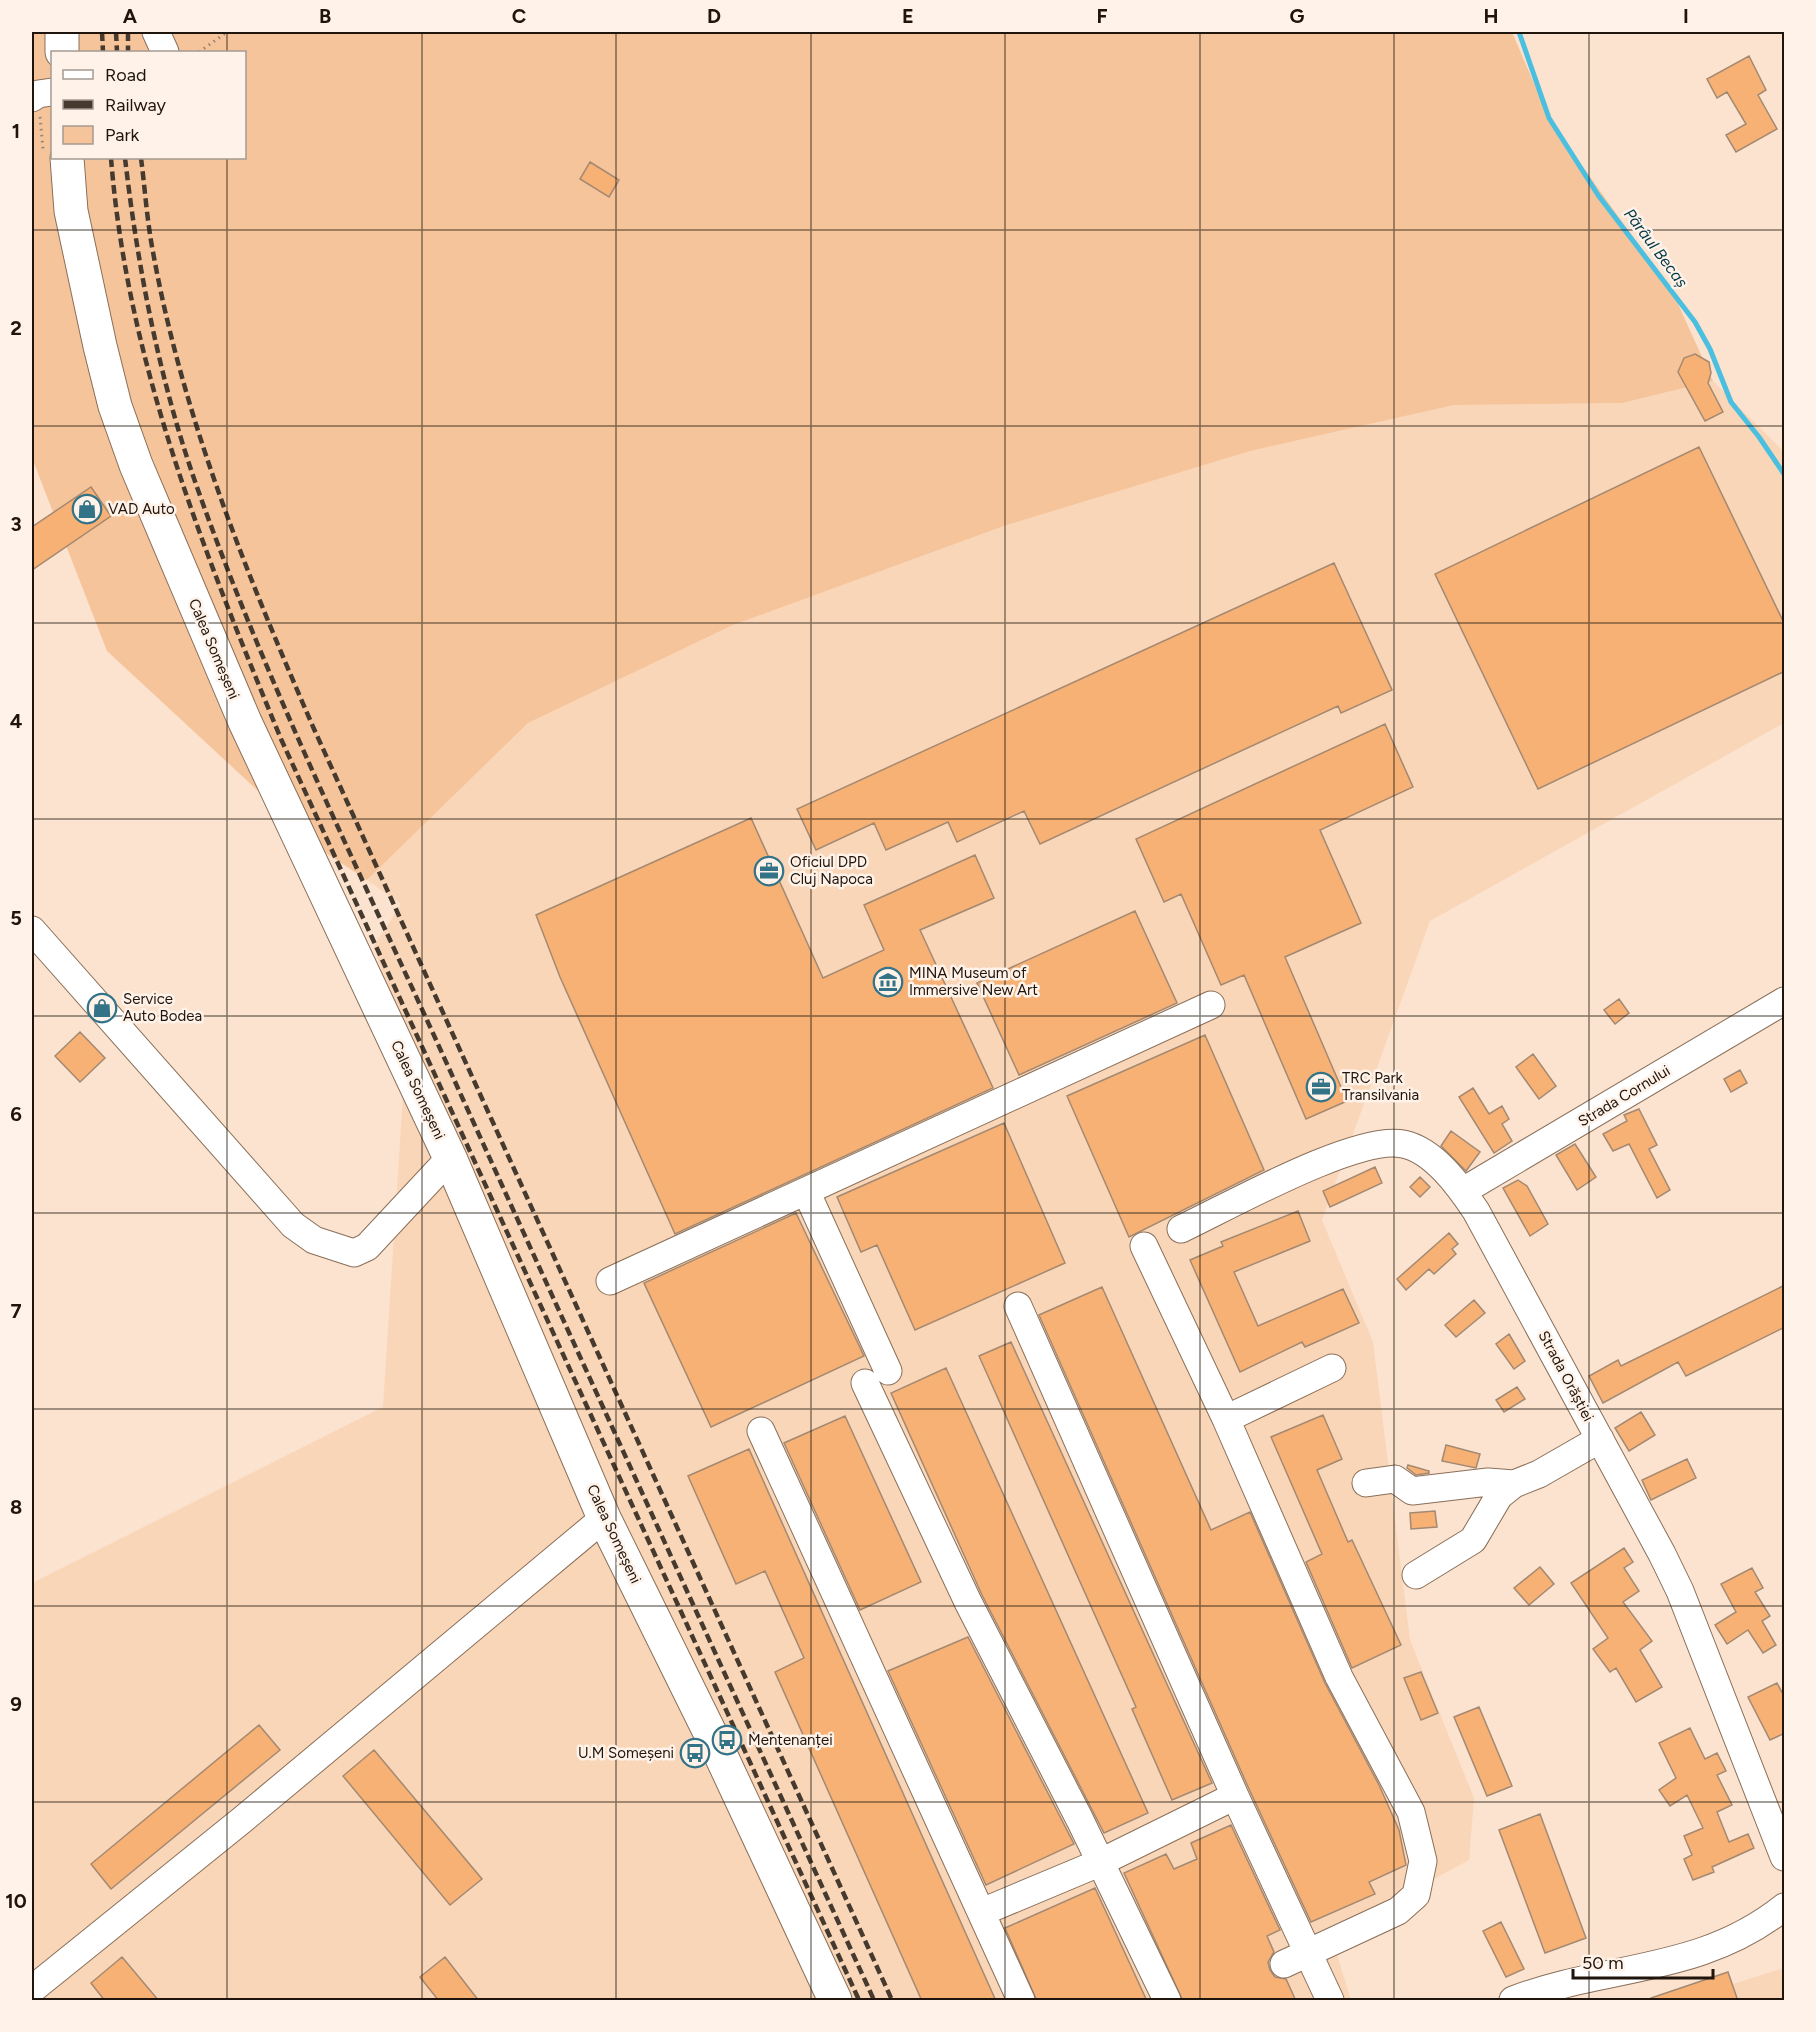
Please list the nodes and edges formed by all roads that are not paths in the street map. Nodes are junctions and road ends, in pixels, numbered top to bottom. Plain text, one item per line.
1 (62, 32) edge
2 (156, 32) edge
3 (62, 51) edge
4 (165, 51) edge
5 (51, 92) edge
6 (32, 98) edge
7 (67, 159) edge
8 (32, 930) edge
9 (1785, 1001) edge
10 (1211, 1005) dead end
11 (450, 1158) junction
12 (806, 1191) junction
13 (1463, 1191) junction
14 (1181, 1229) dead end
15 (1144, 1246) dead end
16 (610, 1281) dead end
17 (1018, 1306) dead end
18 (1332, 1368) dead end
19 (1226, 1419) junction
20 (761, 1431) dead end
21 (1600, 1439) junction
22 (1366, 1483) dead end
23 (1514, 1484) junction
24 (604, 1518) junction
25 (1416, 1575) dead end
26 (1235, 1796) junction
27 (1785, 1857) edge
28 (1099, 1863) junction
29 (1785, 1907) edge
30 (982, 1912) junction
31 (1308, 1952) junction
32 (1284, 1964) dead end
33 (38, 1990) edge
34 (835, 2001) edge
35 (1021, 2001) edge
36 (1167, 2001) edge
37 (1330, 2001) edge
38 (1513, 2001) edge

1 - 3 main road
2 - 4 street
5 - 6 street
7 - 11 main road, Calea Someșeni
8 - 11 street
9 - 13 street, Strada Cornului
10 - 12 street
11 - 24 main road, Calea Someșeni
12 - 16 street
12 - 28 street
13 - 14 street, Strada Orăștiei
13 - 21 street, Strada Orăștiei
15 - 19 street
17 - 26 street
18 - 19 street
19 - 31 street
20 - 30 street
21 - 23 street
21 - 27 street, Strada Orăștiei
22 - 23 street
23 - 25 street
24 - 33 street
24 - 34 main road, Calea Someșeni
26 - 28 street
26 - 31 street
28 - 30 street
28 - 36 street
29 - 38 street
30 - 35 street
31 - 32 street
31 - 37 street

